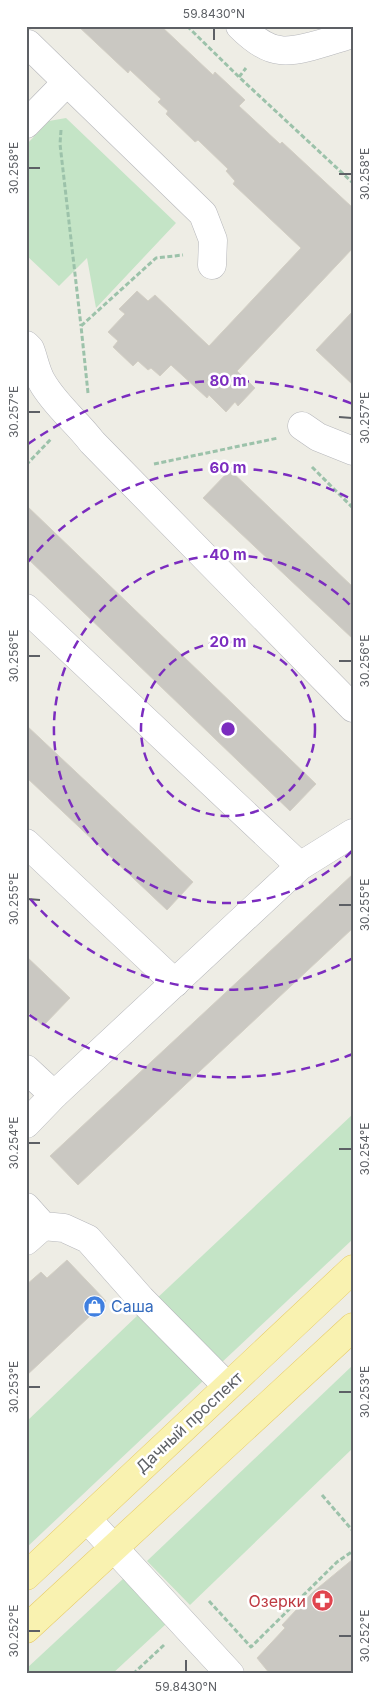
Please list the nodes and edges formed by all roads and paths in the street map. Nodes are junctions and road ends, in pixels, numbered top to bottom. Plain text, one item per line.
1 (186, 26) edge
2 (240, 26) edge
3 (353, 34) edge
4 (28, 44) dead end
5 (67, 82) junction
6 (26, 124) edge
7 (61, 129) dead end
8 (353, 183) edge
9 (156, 258) dead end
10 (212, 265) dead end
11 (81, 326) junction
12 (26, 345) edge
13 (88, 394) dead end
14 (71, 419) junction
15 (292, 431) joint
16 (353, 451) edge
17 (26, 465) edge
18 (310, 465) dead end
19 (122, 471) junction
20 (353, 508) edge
21 (26, 608) edge
22 (353, 708) edge
23 (353, 833) edge
24 (26, 843) edge
25 (300, 866) junction
26 (175, 983) junction
27 (26, 1069) edge
28 (54, 1095) junction
29 (26, 1124) edge
30 (32, 1225) edge
31 (353, 1269) edge
32 (353, 1327) edge
33 (227, 1386) junction
34 (322, 1495) dead end
35 (87, 1520) junction
36 (353, 1531) edge
37 (113, 1548) junction
38 (353, 1551) edge
39 (26, 1576) edge
40 (209, 1601) dead end
41 (185, 1625) junction
42 (26, 1629) edge
43 (133, 1674) edge
44 (230, 1674) edge

1 - 8 path
2 - 3 lane
4 - 5 lane
5 - 6 lane
5 - 10 lane
7 - 11 path
9 - 11 path
11 - 13 path
12 - 14 lane
14 - 17 path
14 - 19 lane
15 - 16 lane
15 - 19 path
18 - 20 path
19 - 22 lane
21 - 25 lane
23 - 25 lane
24 - 26 lane
25 - 26 lane
26 - 28 lane
27 - 28 lane
28 - 29 lane
30 - 33 lane
31 - 33 main road, Дачный проспект
32 - 37 main road
33 - 35 main road, Дачный проспект
34 - 36 path
35 - 37 lane
35 - 39 main road, Дачный проспект
37 - 41 lane
37 - 42 main road
38 - 40 path
41 - 43 path
41 - 44 lane

